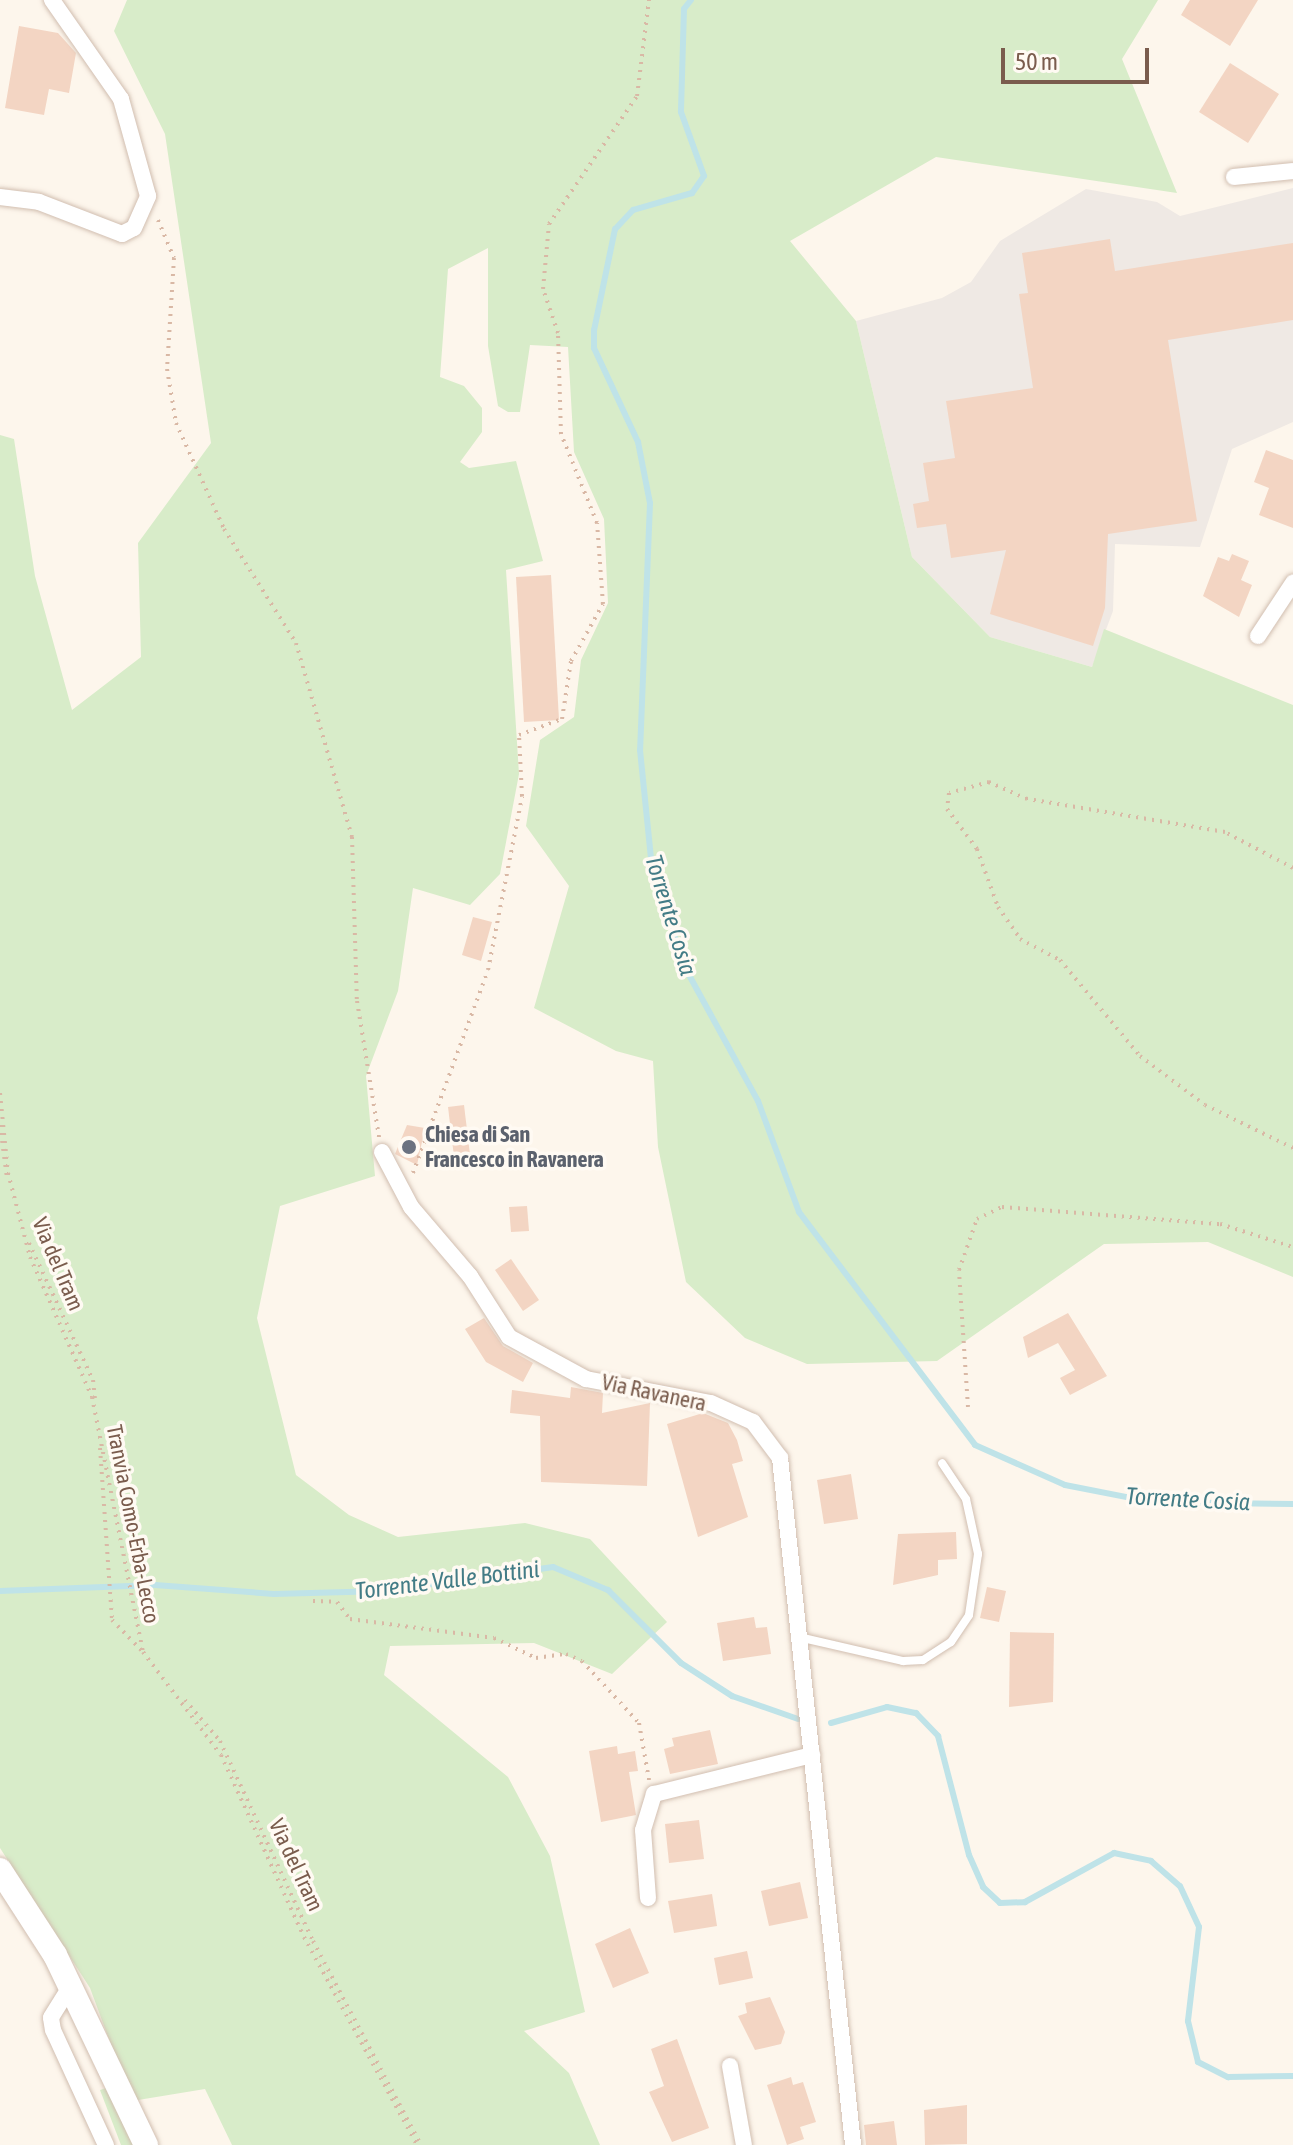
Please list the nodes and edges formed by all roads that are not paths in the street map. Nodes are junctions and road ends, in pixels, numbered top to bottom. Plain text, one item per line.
1 (52, 0) edge
2 (1293, 171) edge
3 (1234, 177) dead end
4 (0, 197) edge
5 (1293, 583) edge
6 (1258, 636) dead end
7 (382, 1152) road end
8 (942, 1463) dead end
9 (803, 1638) junction
10 (812, 1755) junction
11 (0, 1870) edge
12 (648, 1898) dead end
13 (70, 1987) junction
14 (730, 2066) dead end
15 (106, 2145) edge
16 (146, 2145) edge
17 (744, 2145) edge
18 (853, 2145) edge

1 - 4 street
2 - 3 street
5 - 6 street
7 - 9 street, Via Ravanera
8 - 9 lane
9 - 10 street, Via Ravanera
10 - 12 street
10 - 18 street, Via Ravanera
11 - 13 street
13 - 15 street
13 - 16 street
14 - 17 street

